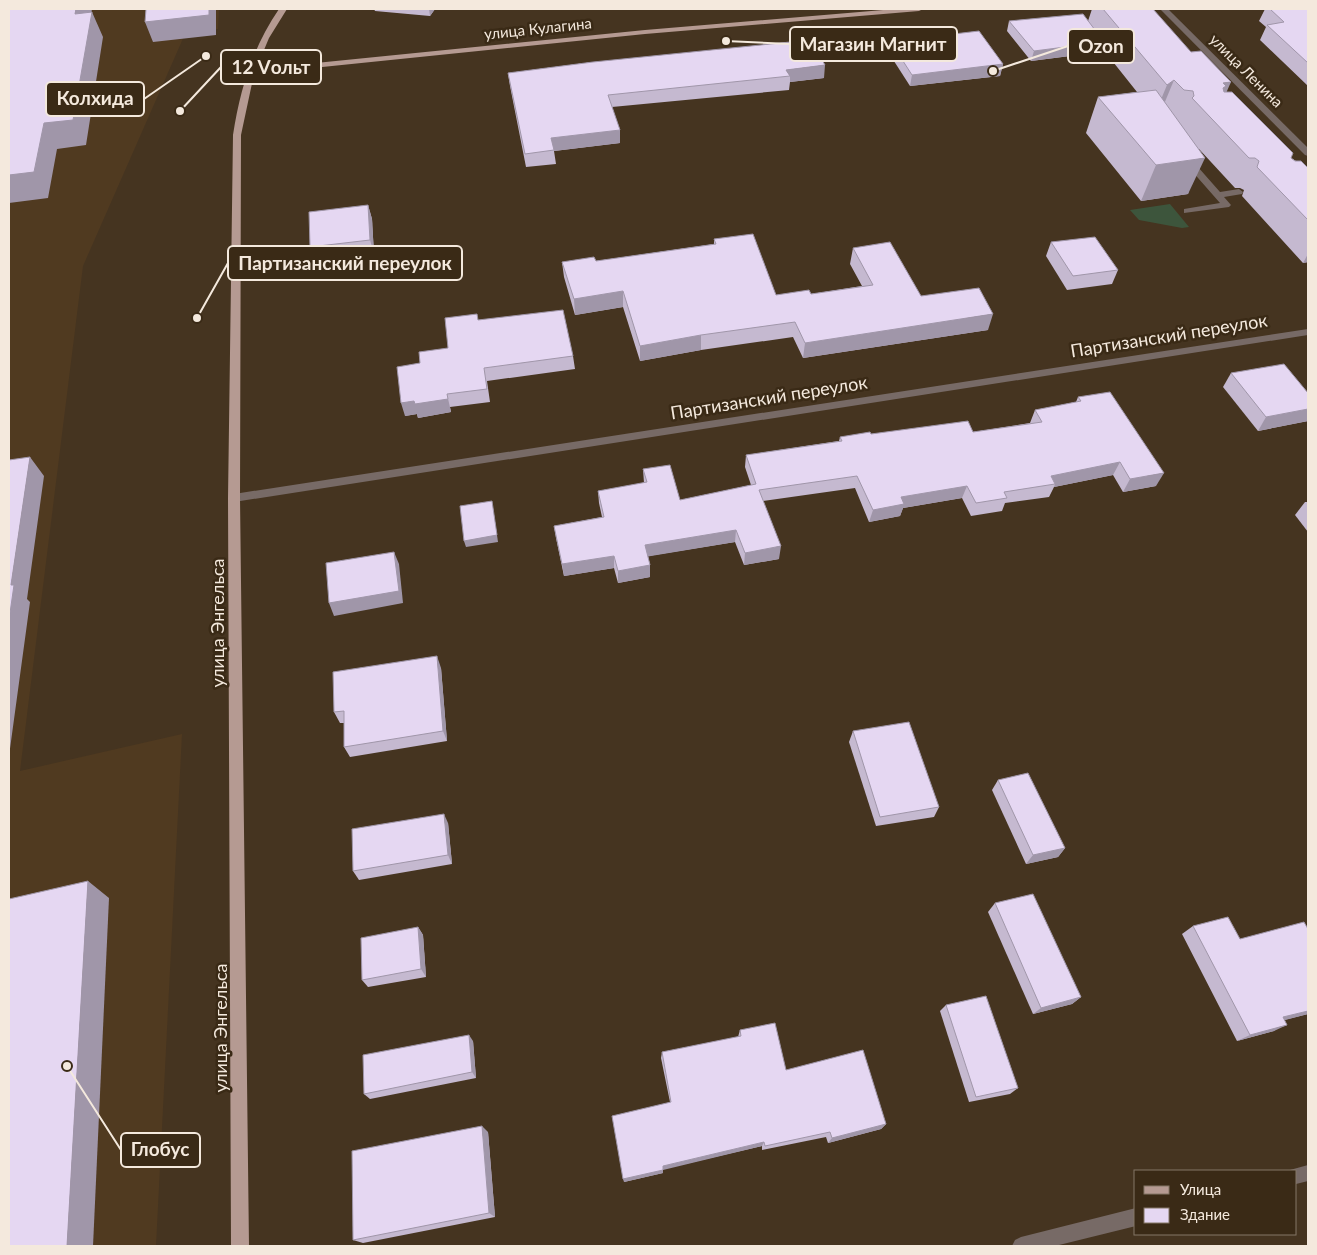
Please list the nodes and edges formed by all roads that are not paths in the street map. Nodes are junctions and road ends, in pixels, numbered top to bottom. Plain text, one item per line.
1 (284, 9) edge
2 (919, 9) edge
3 (1164, 9) edge
4 (250, 72) junction
5 (1308, 153) edge
6 (1182, 155) edge
7 (1238, 192) dead end
8 (1218, 195) junction
9 (1187, 212) dead end
10 (1308, 332) edge
11 (234, 498) junction
12 (1134, 1218) edge
13 (240, 1246) edge
14 (1021, 1246) edge

1 - 4 main road, улица Энгельса
2 - 4 main road, улица Кулагина
3 - 5 street, улица Ленина
4 - 11 main road, улица Энгельса
6 - 8 street
7 - 8 street
8 - 9 street
10 - 11 street, Партизанский переулок
11 - 13 main road, улица Энгельса
12 - 14 street

